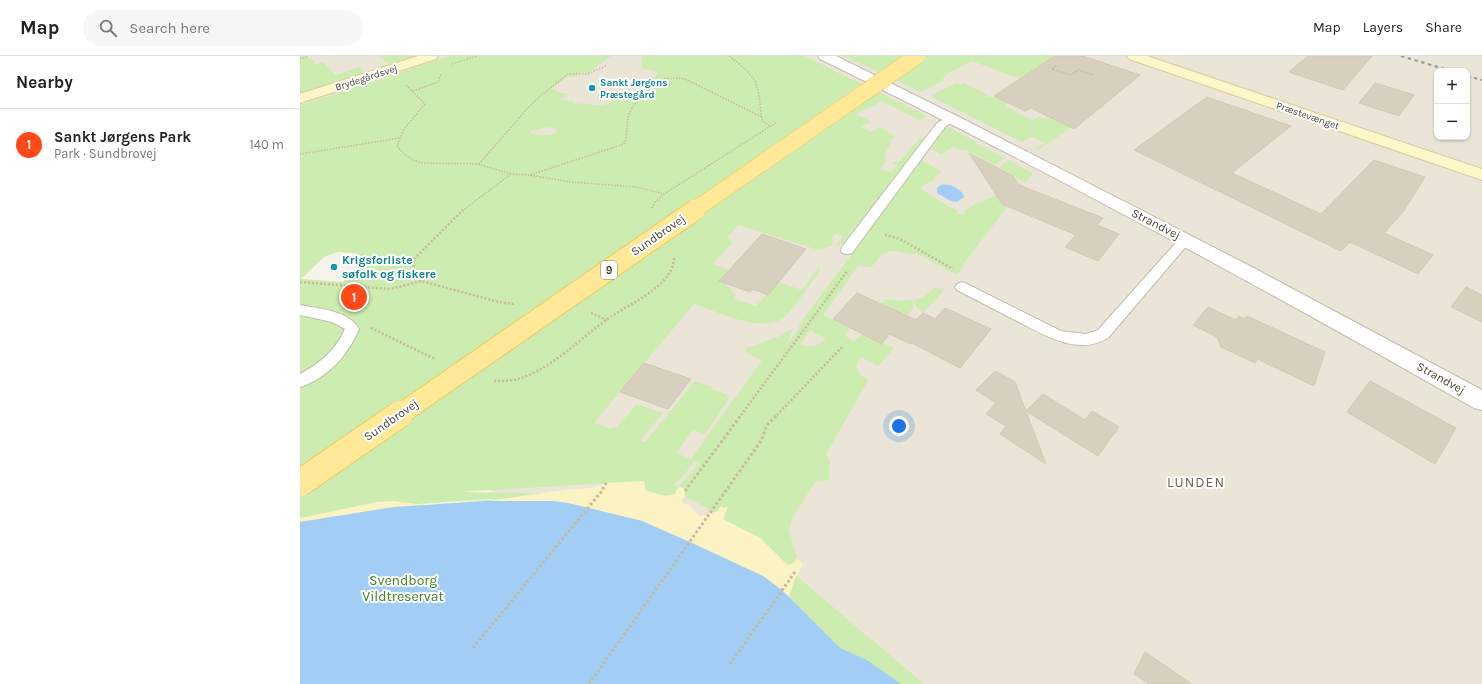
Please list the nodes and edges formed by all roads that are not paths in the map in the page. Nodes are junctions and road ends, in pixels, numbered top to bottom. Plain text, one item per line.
1 (431, 56) edge
2 (825, 56) edge
3 (917, 56) edge
4 (1134, 56) edge
5 (300, 99) edge
6 (952, 118) junction
7 (1482, 175) edge
8 (1185, 240) junction
9 (847, 250) dead end
10 (962, 287) dead end
11 (300, 310) edge
12 (300, 381) edge
13 (1482, 401) edge
14 (300, 483) edge

1 - 5 street, Brydegårdsvej
2 - 6 street, Strandvej
3 - 14 main road, Sundbrovej / 9, bridge
4 - 7 street, Præstevænget
6 - 8 street, Strandvej
6 - 9 lane
8 - 10 lane
8 - 13 street, Strandvej
11 - 12 lane

